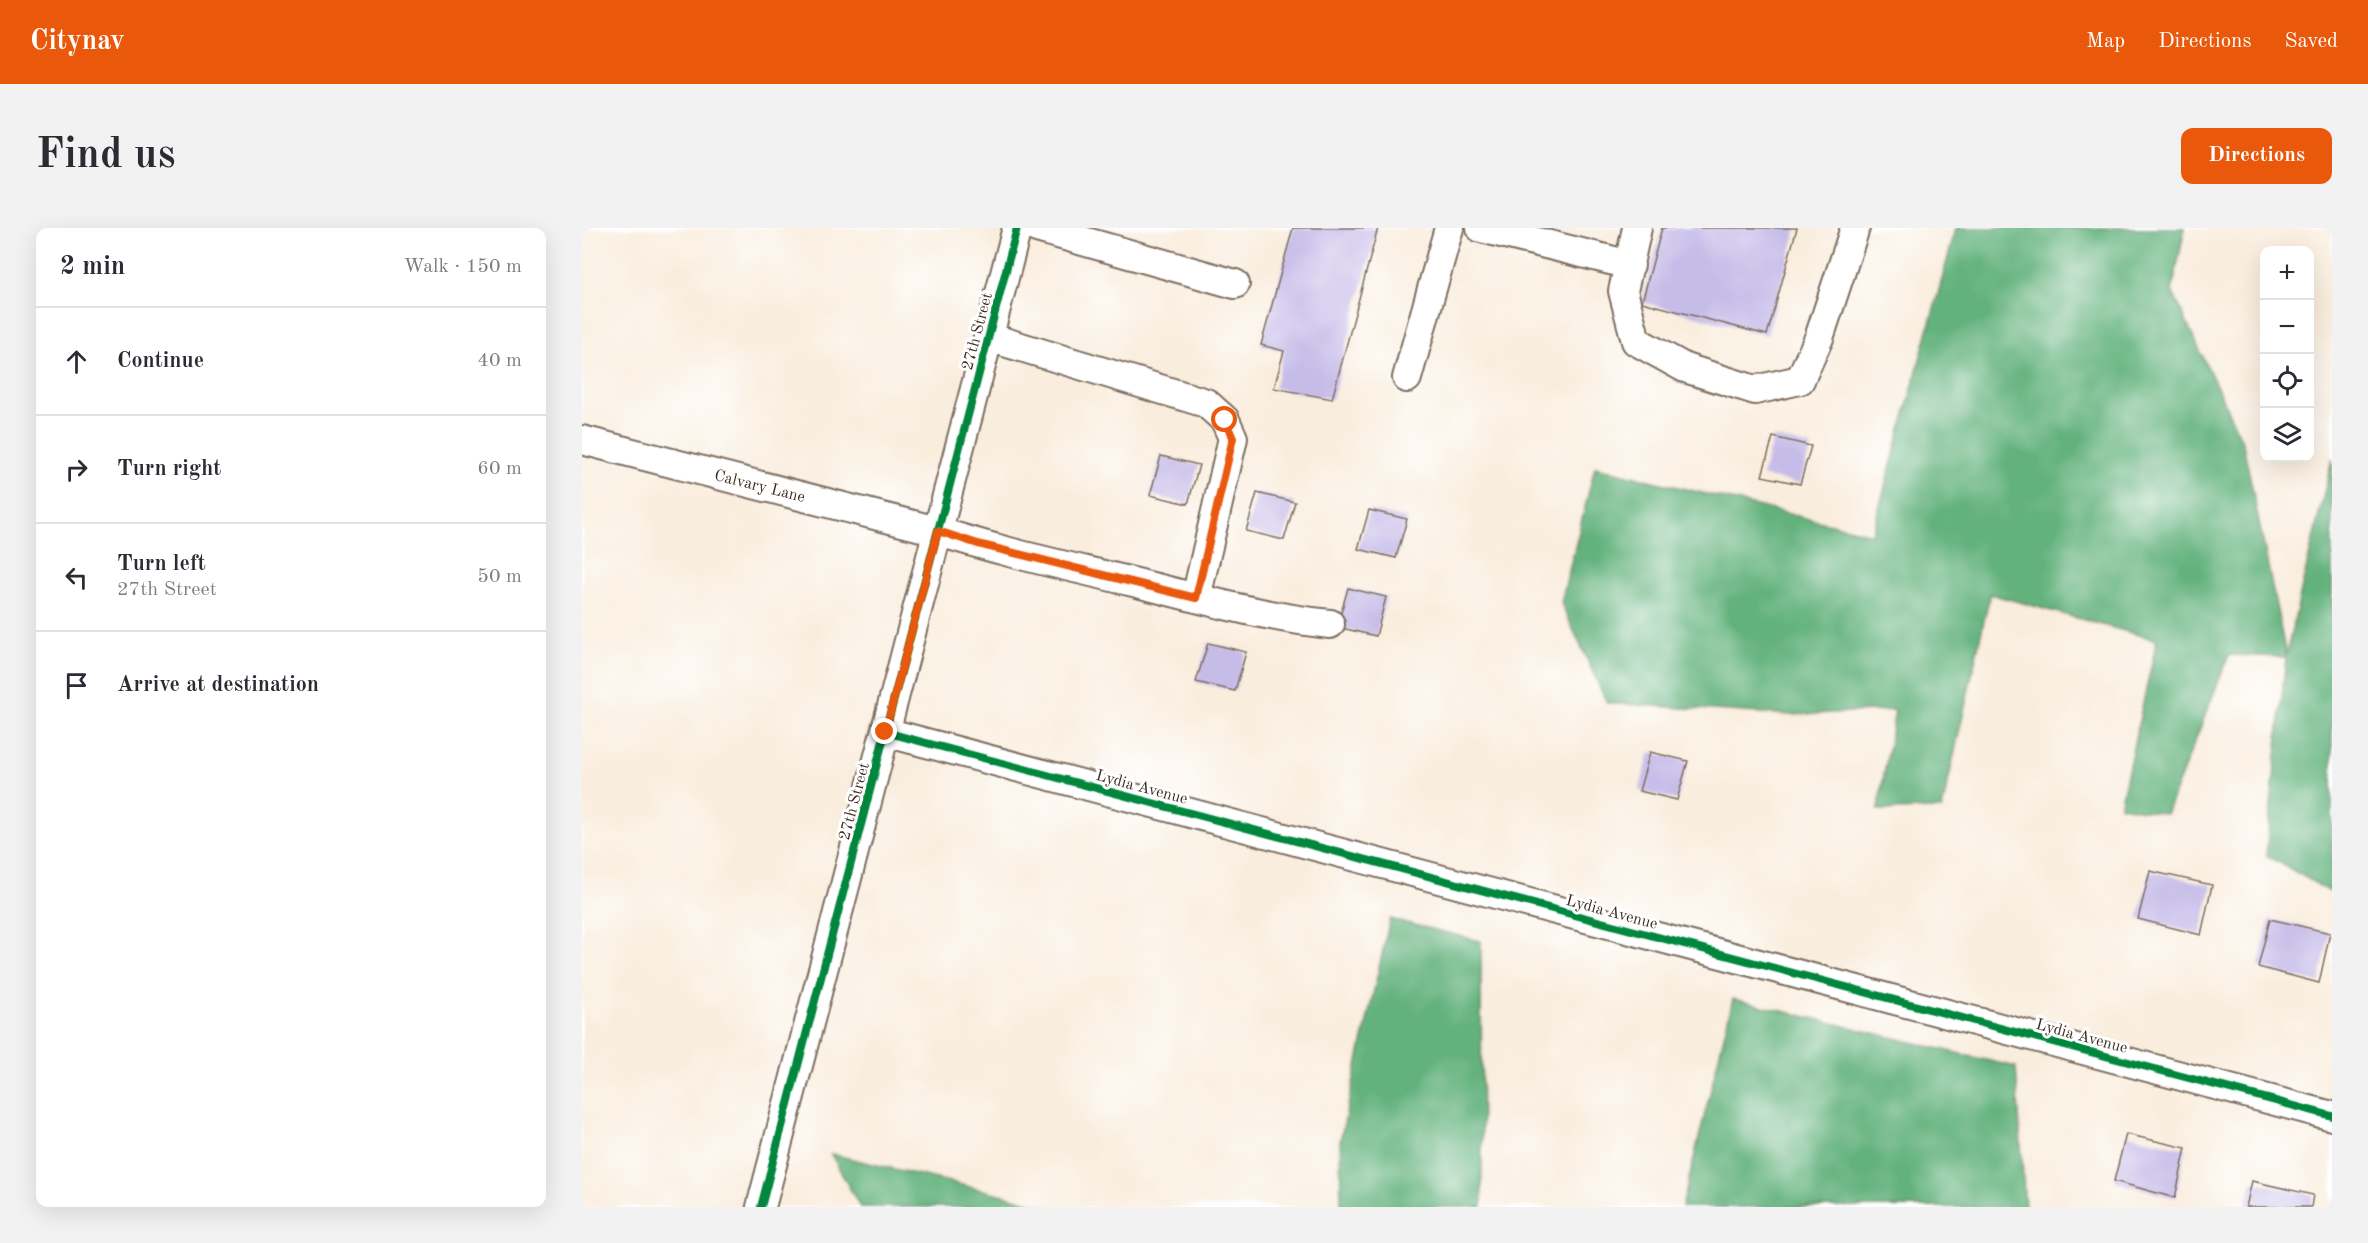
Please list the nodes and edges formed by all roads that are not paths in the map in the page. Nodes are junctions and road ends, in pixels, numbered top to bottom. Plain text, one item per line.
1 (1017, 228) edge
2 (1037, 228) edge
3 (1449, 228) edge
4 (1481, 228) edge
5 (1637, 228) edge
6 (1855, 228) edge
7 (1629, 265) junction
8 (1235, 284) dead end
9 (988, 337) junction
10 (1407, 378) dead end
11 (582, 440) edge
12 (938, 531) junction
13 (1196, 598) junction
14 (1330, 624) dead end
15 (885, 732) junction
16 (2332, 1116) edge
17 (761, 1207) edge

1 - 9 street, 27th Street
2 - 8 street
3 - 10 street
4 - 7 street
5 - 7 street
6 - 7 street
9 - 12 street, 27th Street
9 - 13 street
11 - 12 street, Calvary Lane
12 - 13 street, Calvary Lane
12 - 15 street, 27th Street
13 - 14 street, Calvary Lane
15 - 16 street, Lydia Avenue
15 - 17 street, 27th Street

